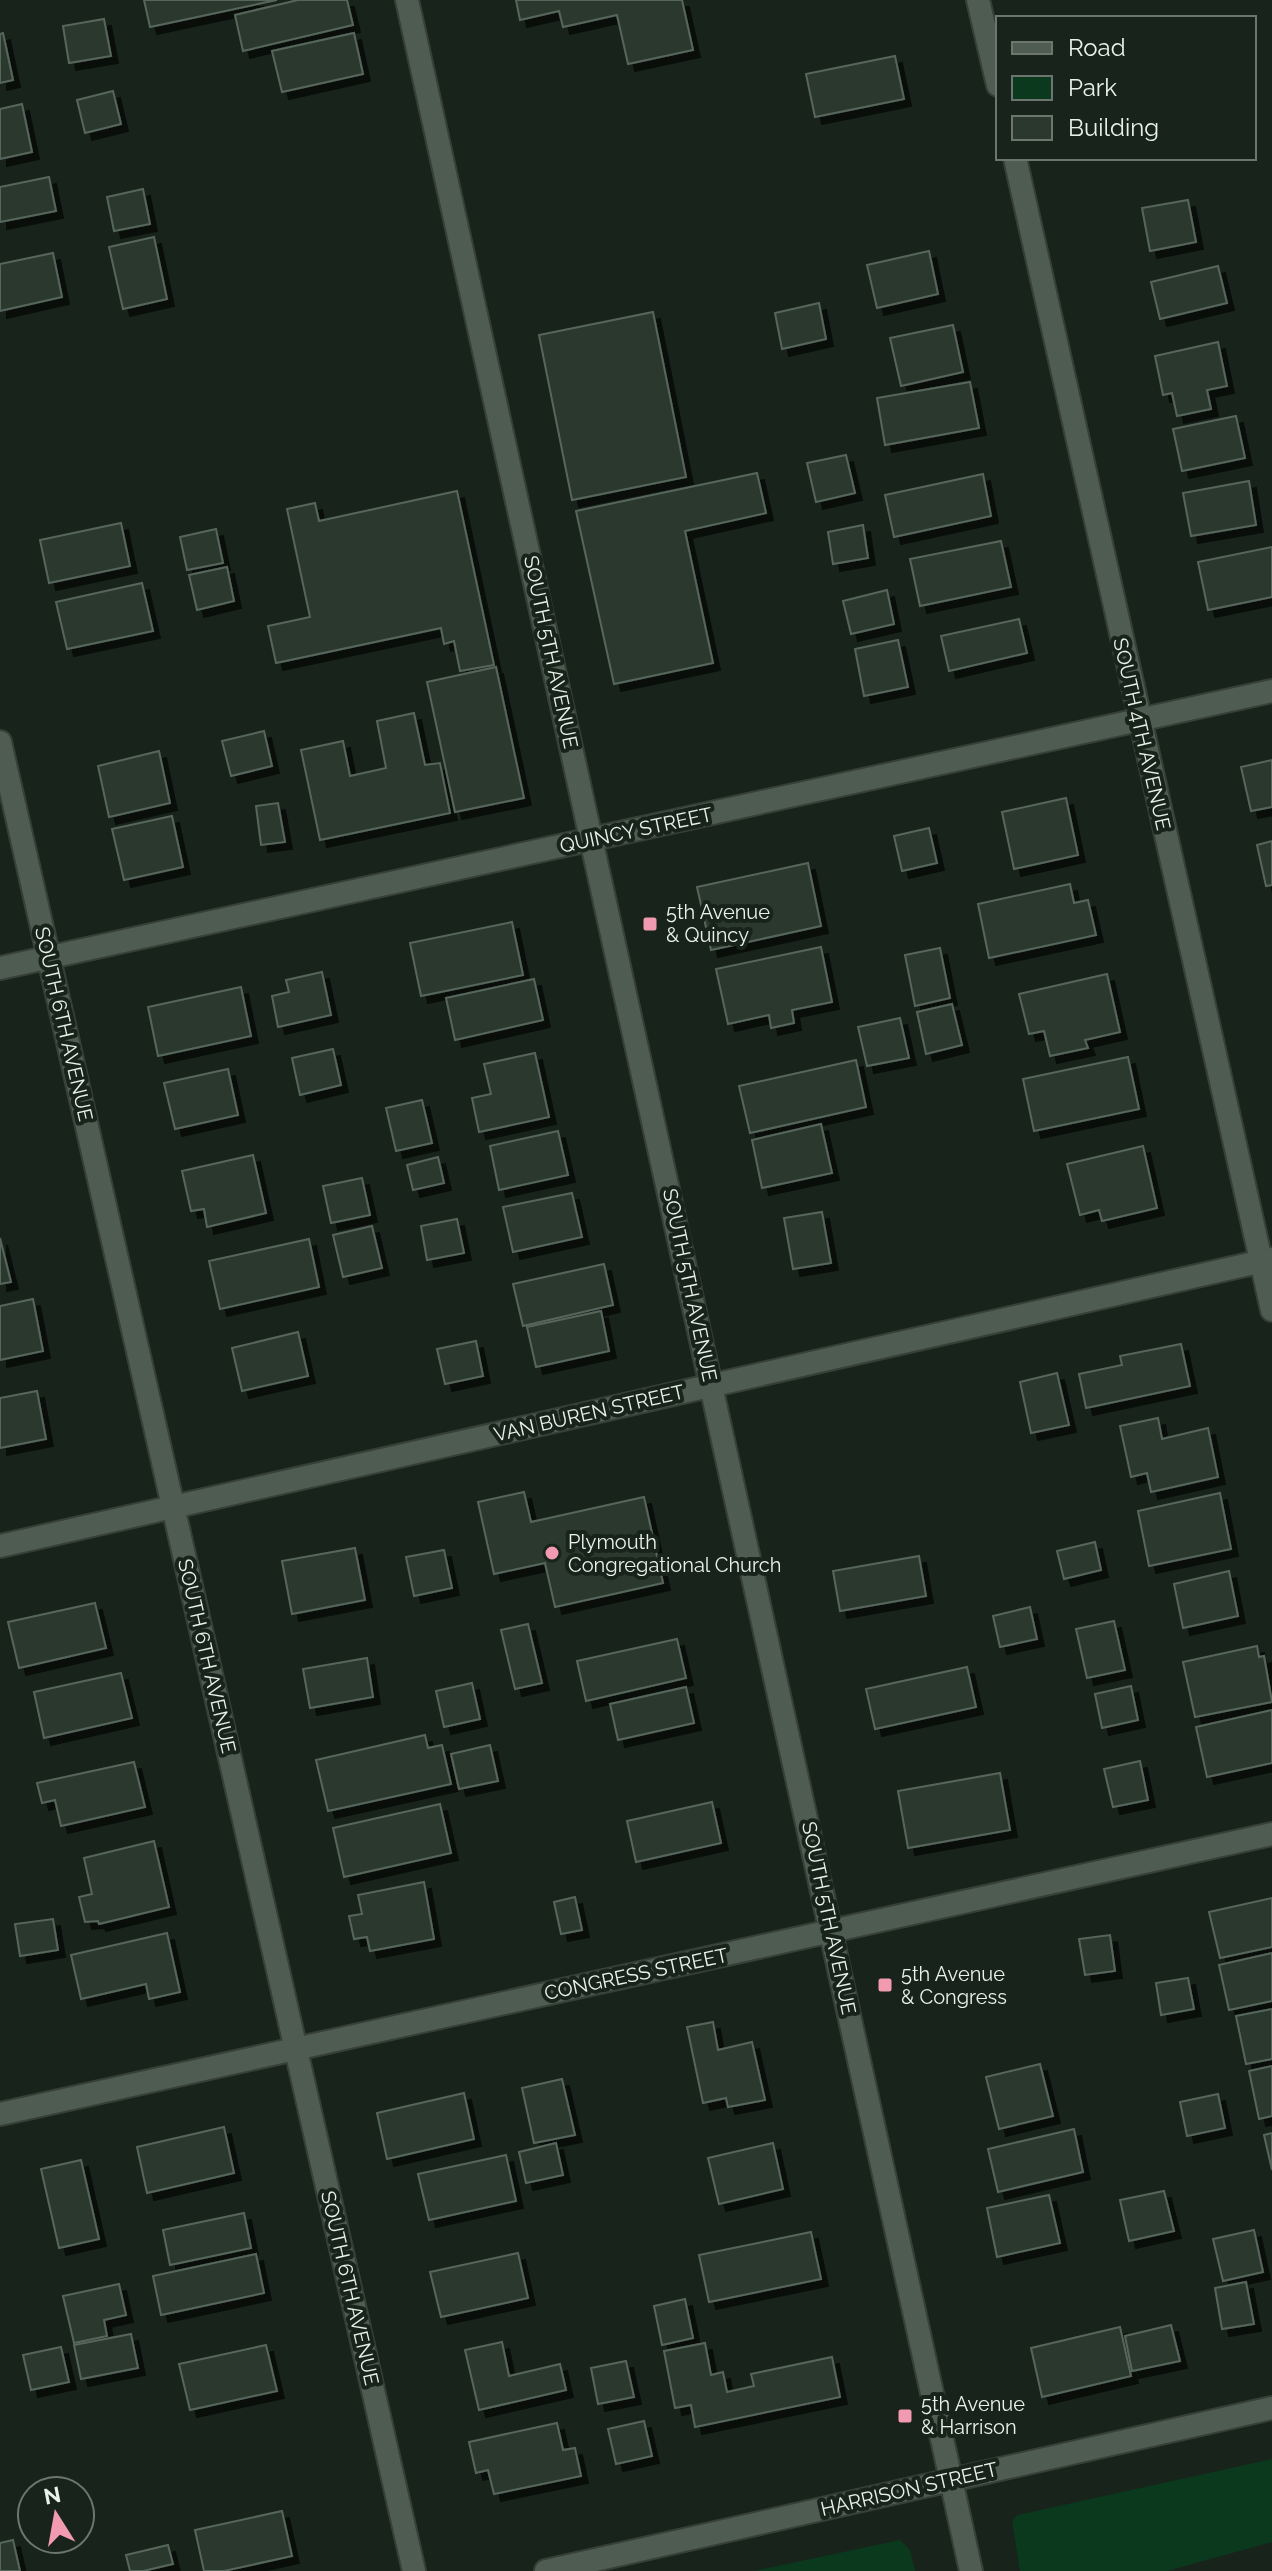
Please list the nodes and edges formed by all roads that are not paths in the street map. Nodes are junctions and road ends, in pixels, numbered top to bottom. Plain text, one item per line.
1 (407, 0) edge
2 (978, 0) edge
3 (996, 76) edge
4 (1015, 160) edge
5 (1272, 691) edge
6 (1139, 720) junction
7 (0, 742) edge
8 (592, 839) junction
9 (49, 957) junction
10 (0, 968) edge
11 (1267, 1260) edge
12 (1272, 1310) edge
13 (712, 1386) junction
14 (174, 1507) junction
15 (0, 1546) edge
16 (1272, 1834) edge
17 (831, 1931) junction
18 (295, 2048) junction
19 (0, 2114) edge
20 (1272, 2408) edge
21 (952, 2480) junction
22 (414, 2571) edge
23 (546, 2571) edge
24 (971, 2571) edge

1 - 8 street, SOUTH 5TH AVENUE
2 - 3 street
4 - 6 street, SOUTH 4TH AVENUE
5 - 6 street, QUINCY STREET
6 - 8 street, QUINCY STREET
6 - 11 street, SOUTH 4TH AVENUE
7 - 9 street, SOUTH 6TH AVENUE
8 - 9 street, QUINCY STREET
8 - 13 street, SOUTH 5TH AVENUE
9 - 10 street, QUINCY STREET
9 - 14 street, SOUTH 6TH AVENUE
11 - 12 street, SOUTH 4TH AVENUE
11 - 13 street, VAN BUREN STREET
13 - 14 street, VAN BUREN STREET
13 - 17 street, SOUTH 5TH AVENUE
14 - 15 street, VAN BUREN STREET
14 - 18 street, SOUTH 6TH AVENUE
16 - 17 street, CONGRESS STREET
17 - 18 street, CONGRESS STREET
17 - 21 street, SOUTH 5TH AVENUE
18 - 19 street, CONGRESS STREET
18 - 22 street, SOUTH 6TH AVENUE
20 - 21 street, HARRISON STREET
21 - 23 street, HARRISON STREET
21 - 24 street, SOUTH 5TH AVENUE

